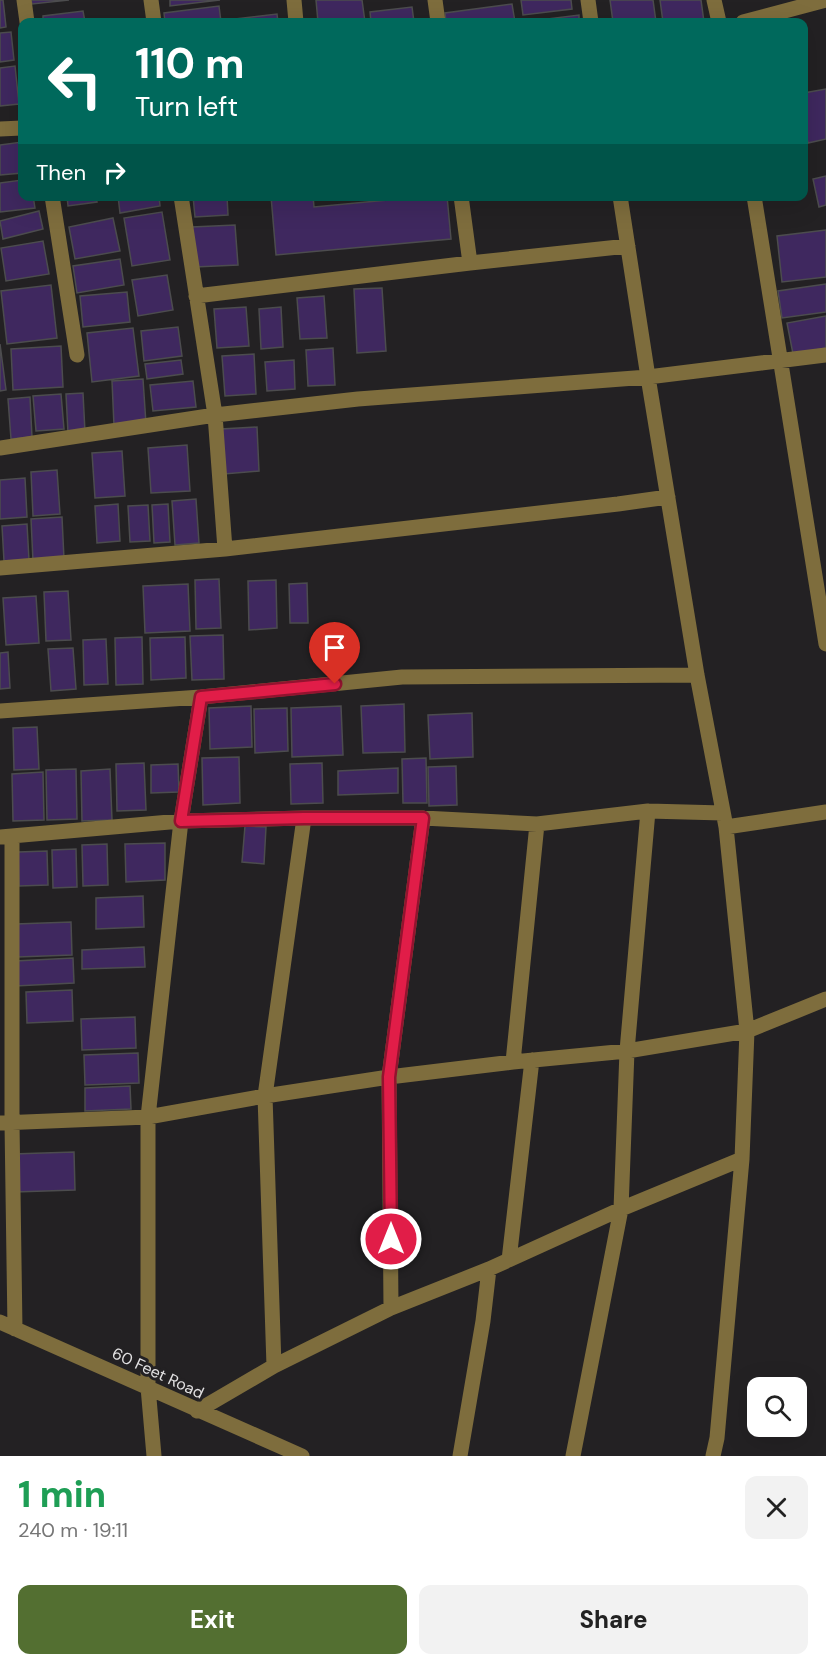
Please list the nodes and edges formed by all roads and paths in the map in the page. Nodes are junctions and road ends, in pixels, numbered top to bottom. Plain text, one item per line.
1 (24, 0) edge
2 (151, 0) edge
3 (294, 0) edge
4 (435, 0) edge
5 (588, 0) edge
6 (714, 0) edge
7 (826, 0) edge
8 (26, 18) edge
9 (153, 18) edge
10 (296, 18) edge
11 (437, 18) edge
12 (590, 18) edge
13 (718, 18) edge
14 (758, 18) edge
15 (18, 128) edge
16 (0, 129) edge
17 (53, 201) edge
18 (182, 201) edge
19 (462, 201) edge
20 (621, 201) edge
21 (755, 201) edge
22 (628, 246) junction
23 (470, 263) junction
24 (196, 296) junction
25 (77, 355) dead end
26 (826, 355) edge
27 (782, 361) junction
28 (648, 377) junction
29 (215, 415) junction
30 (0, 448) edge
31 (668, 497) junction
32 (225, 549) junction
33 (0, 568) edge
34 (826, 644) edge
35 (697, 675) junction
36 (201, 697) junction
37 (0, 711) edge
38 (648, 811) junction
39 (826, 812) edge
40 (304, 818) junction
41 (423, 818) junction
42 (725, 820) junction
43 (181, 821) junction
44 (537, 824) junction
45 (6, 836) edge
46 (826, 999) edge
47 (747, 1031) junction
48 (627, 1051) junction
49 (532, 1060) junction
50 (513, 1062) junction
51 (389, 1077) junction
52 (265, 1096) junction
53 (148, 1117) junction
54 (6, 1123) edge
55 (742, 1159) junction
56 (621, 1209) junction
57 (509, 1260) junction
58 (489, 1269) junction
59 (391, 1308) junction
60 (0, 1322) edge
61 (15, 1329) junction
62 (274, 1366) junction
63 (148, 1387) junction
64 (197, 1411) junction
65 (154, 1456) edge
66 (302, 1456) edge
67 (460, 1456) edge
68 (573, 1456) edge
69 (713, 1456) edge

1 - 8 street
2 - 9 street
3 - 10 street
4 - 11 street
5 - 12 street
6 - 13 street
7 - 14 street
15 - 16 street
17 - 25 street
18 - 24 street
19 - 23 street
20 - 22 street
21 - 27 street
22 - 23 street
22 - 28 street
23 - 24 street
24 - 29 street
26 - 27 street
27 - 28 street
27 - 34 street
28 - 29 street
28 - 31 street
29 - 30 street
29 - 32 street
31 - 32 street
31 - 35 street
32 - 33 street
35 - 36 street
35 - 42 street
36 - 37 street
36 - 43 street
38 - 42 street
38 - 44 street
38 - 48 street
39 - 42 street
40 - 41 street
40 - 43 street
40 - 52 street
41 - 44 street
41 - 51 street
42 - 47 street
43 - 45 street
43 - 53 street
44 - 50 street
45 - 54 street
46 - 47 street
47 - 48 street
47 - 55 street
48 - 49 street
48 - 56 street
49 - 50 street
49 - 57 street
50 - 51 street
51 - 52 street
51 - 59 street
52 - 53 street
52 - 62 street
53 - 54 street
53 - 63 street
54 - 61 street
55 - 56 street
55 - 69 street
56 - 57 street
56 - 68 street
57 - 58 street
58 - 59 street
58 - 67 street
59 - 62 street
60 - 61 street, 60 Feet Road
61 - 63 street, 60 Feet Road
62 - 64 street
63 - 64 street, 60 Feet Road
63 - 65 street
64 - 66 street, 60 Feet Road

